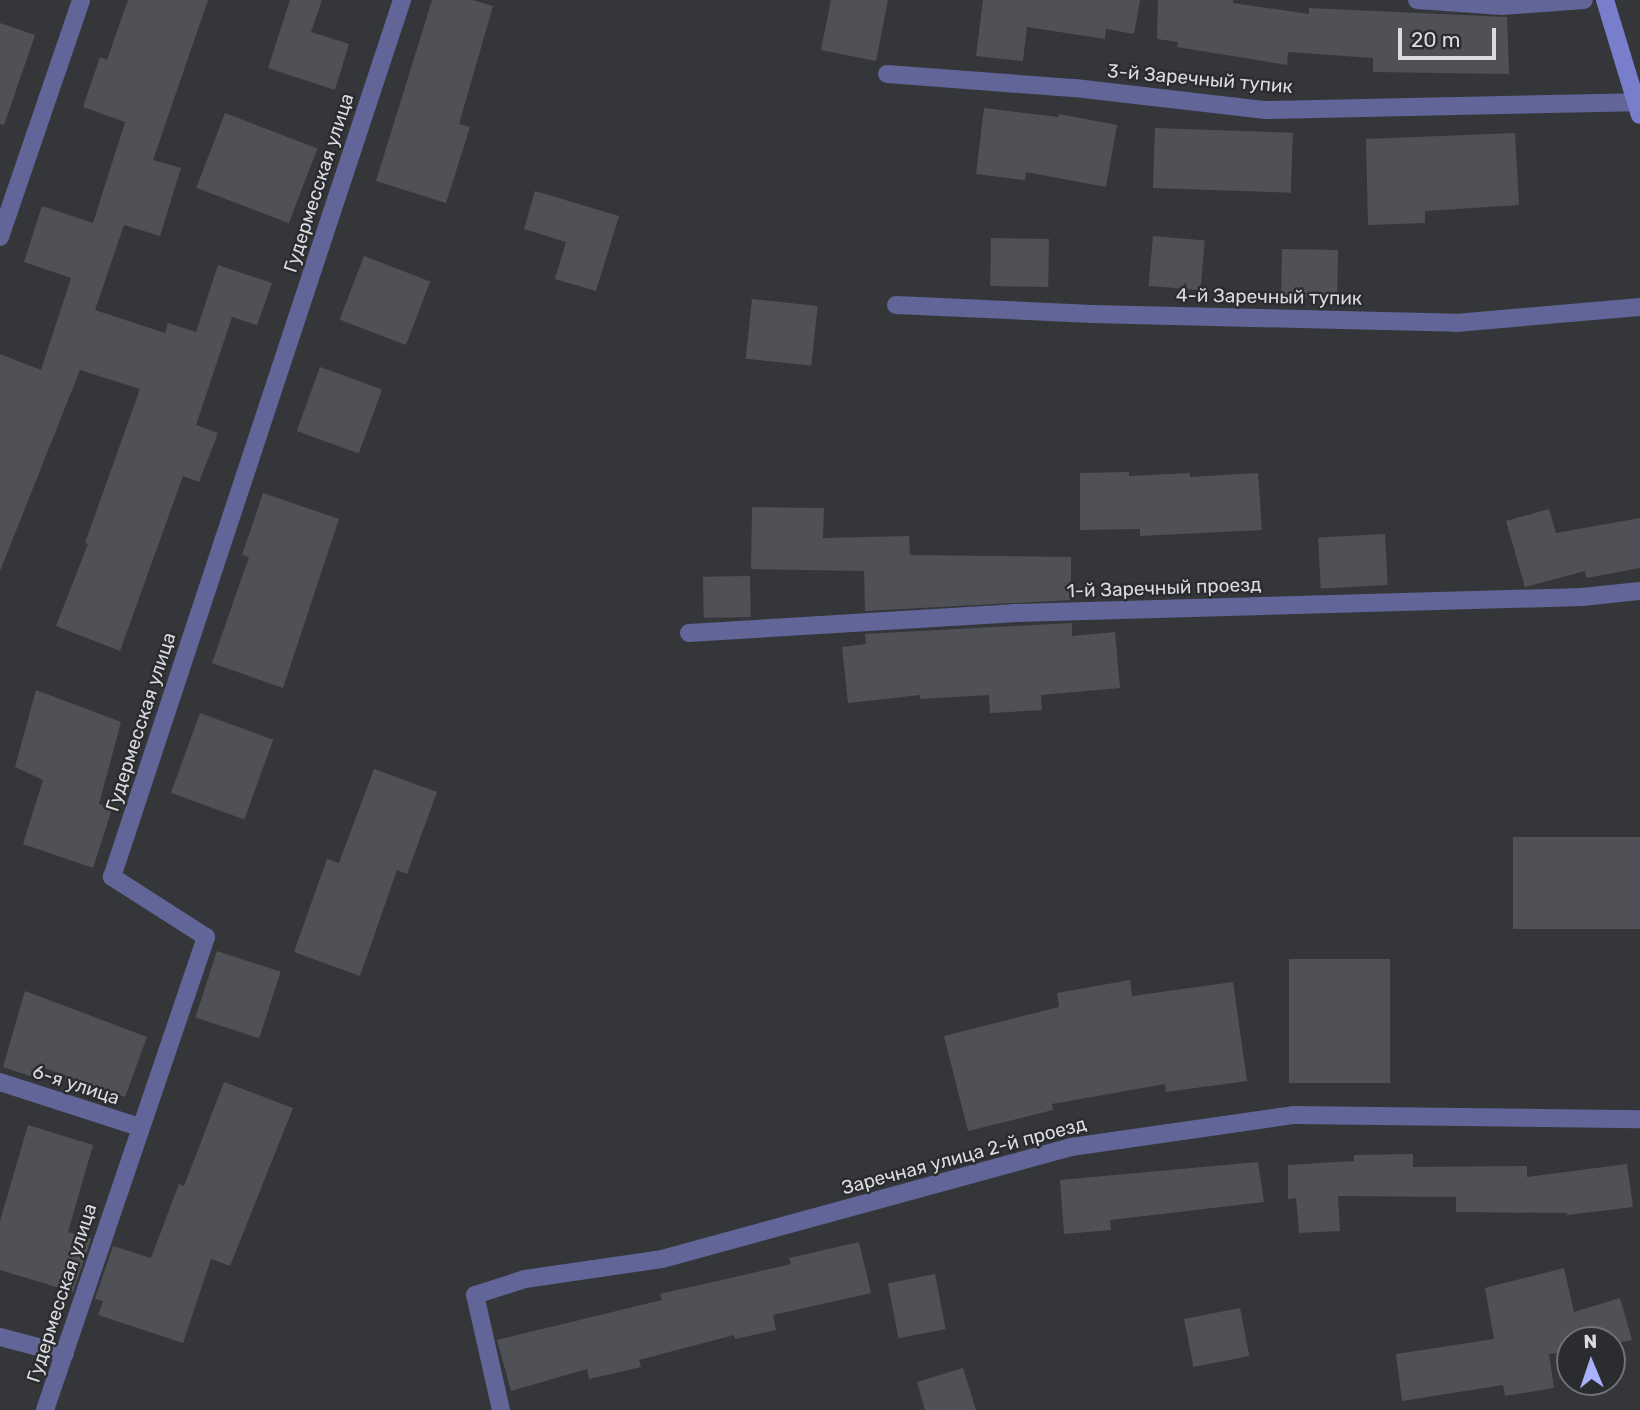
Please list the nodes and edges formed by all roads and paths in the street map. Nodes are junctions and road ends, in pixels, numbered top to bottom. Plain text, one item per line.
1 (81, 0) edge
2 (402, 0) edge
3 (1417, 0) edge
4 (1584, 0) edge
5 (1605, 0) edge
6 (887, 74) dead end
7 (1638, 109) edge
8 (0, 237) edge
9 (896, 305) dead end
10 (1640, 307) edge
11 (1640, 591) edge
12 (689, 633) dead end
13 (0, 1082) edge
14 (1640, 1119) edge
15 (139, 1127) junction
16 (0, 1337) edge
17 (65, 1354) junction
18 (45, 1410) edge
19 (501, 1410) edge

1 - 8 street
2 - 15 street, Гудермесская улица
3 - 4 street
5 - 7 main road
6 - 7 street, 3-й Заречный тупик
9 - 10 street, 4-й Заречный тупик
11 - 12 street, 1-й Заречный проезд
13 - 15 street, 6-я улица
14 - 19 street, Заречная улица 2-й проезд
15 - 17 street, Гудермесская улица
16 - 17 street
17 - 18 street, Гудермесская улица

